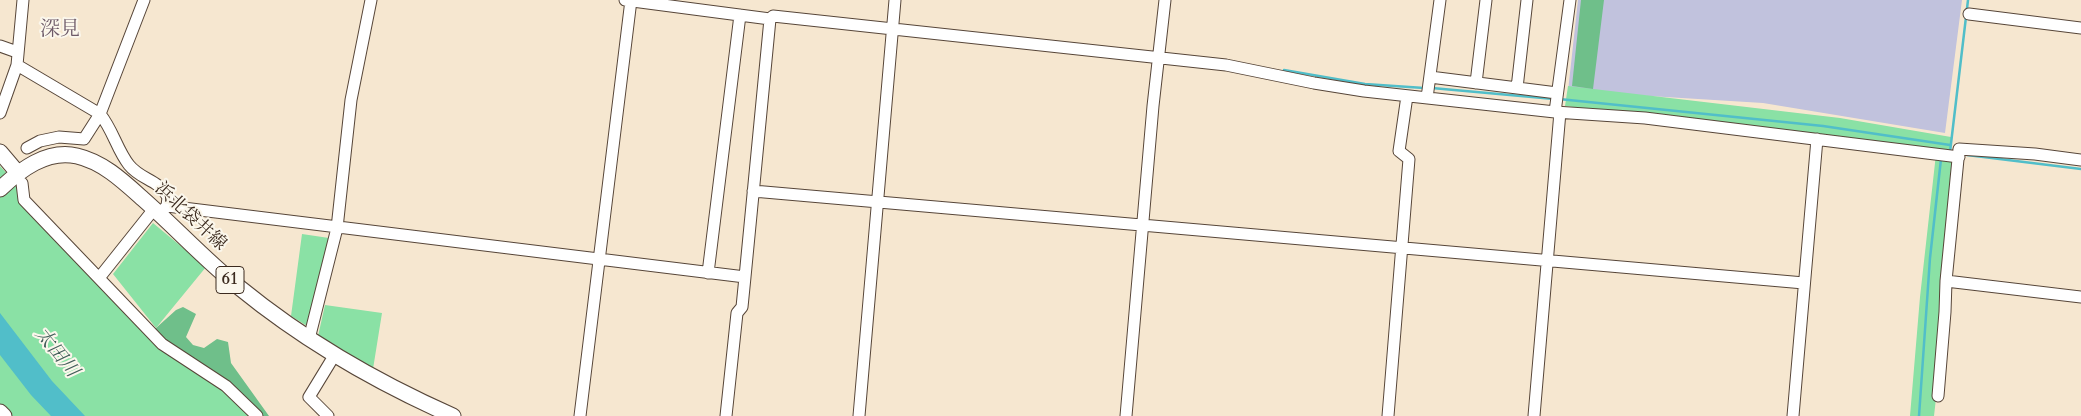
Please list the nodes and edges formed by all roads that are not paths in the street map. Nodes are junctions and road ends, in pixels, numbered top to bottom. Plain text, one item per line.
1 (23, 0) edge
2 (144, 0) edge
3 (371, 0) edge
4 (629, 0) edge
5 (895, 0) edge
6 (1165, 0) edge
7 (1440, 0) edge
8 (1486, 0) edge
9 (1527, 0) edge
10 (1570, 0) edge
11 (1969, 14) dead end
12 (740, 15) junction
13 (770, 19) junction
14 (2081, 28) edge
15 (892, 30) junction
16 (0, 46) edge
17 (18, 52) junction
18 (1160, 57) junction
19 (17, 65) junction
20 (1430, 77) junction
21 (1476, 83) junction
22 (1517, 88) junction
23 (1557, 93) junction
24 (1407, 96) junction
25 (1427, 98) junction
26 (1557, 112) junction
27 (0, 113) edge
28 (100, 114) junction
29 (1817, 140) junction
30 (27, 148) dead end
31 (0, 152) edge
32 (1959, 157) junction
33 (2081, 160) edge
34 (12, 181) edge
35 (753, 191) junction
36 (878, 202) junction
37 (160, 209) junction
38 (1142, 225) junction
39 (337, 228) junction
40 (1402, 247) junction
41 (599, 260) junction
42 (1548, 260) junction
43 (708, 273) junction
44 (745, 277) junction
45 (98, 278) junction
46 (1946, 281) junction
47 (1804, 283) junction
48 (2081, 296) edge
49 (309, 339) junction
50 (334, 356) junction
51 (1938, 396) dead end
52 (0, 412) edge
53 (4, 416) edge
54 (257, 416) edge
55 (328, 416) edge
56 (453, 416) edge
57 (580, 416) edge
58 (726, 416) edge
59 (859, 416) edge
60 (1126, 416) edge
61 (1388, 416) edge
62 (1534, 416) edge
63 (1793, 416) edge

1 - 17 street
2 - 28 street
3 - 39 street
4 - 12 street
4 - 41 street
5 - 15 street
6 - 18 street
7 - 20 street
8 - 21 street
9 - 22 street
10 - 23 street
11 - 14 street
12 - 13 street
12 - 43 street
13 - 15 street
13 - 35 street
15 - 18 street
15 - 36 street
16 - 17 street
17 - 19 street
18 - 24 street
18 - 38 street
19 - 27 street
19 - 28 street
20 - 21 street
20 - 25 street
21 - 22 street
22 - 23 street
23 - 26 street
24 - 25 street
24 - 40 street
25 - 26 street
26 - 29 street
26 - 42 street
28 - 30 street
28 - 37 street
29 - 32 street
29 - 47 street
31 - 34 main road
32 - 33 street
32 - 46 street
34 - 37 main road, 浜北袋井線 / 61
34 - 45 street
35 - 36 street
35 - 44 street
36 - 38 street
36 - 59 street
37 - 39 street
37 - 45 street
37 - 49 main road, 浜北袋井線 / 61
38 - 40 street
38 - 60 street
39 - 41 street
39 - 49 street
40 - 42 street
40 - 61 street
41 - 43 street
41 - 57 street
42 - 47 street
42 - 62 street
43 - 44 street
44 - 58 street
45 - 54 street
46 - 48 street
46 - 51 street
47 - 63 street
49 - 50 main road, 浜北袋井線 / 61
50 - 55 street
50 - 56 main road, 浜北袋井線 / 61
52 - 53 main road

